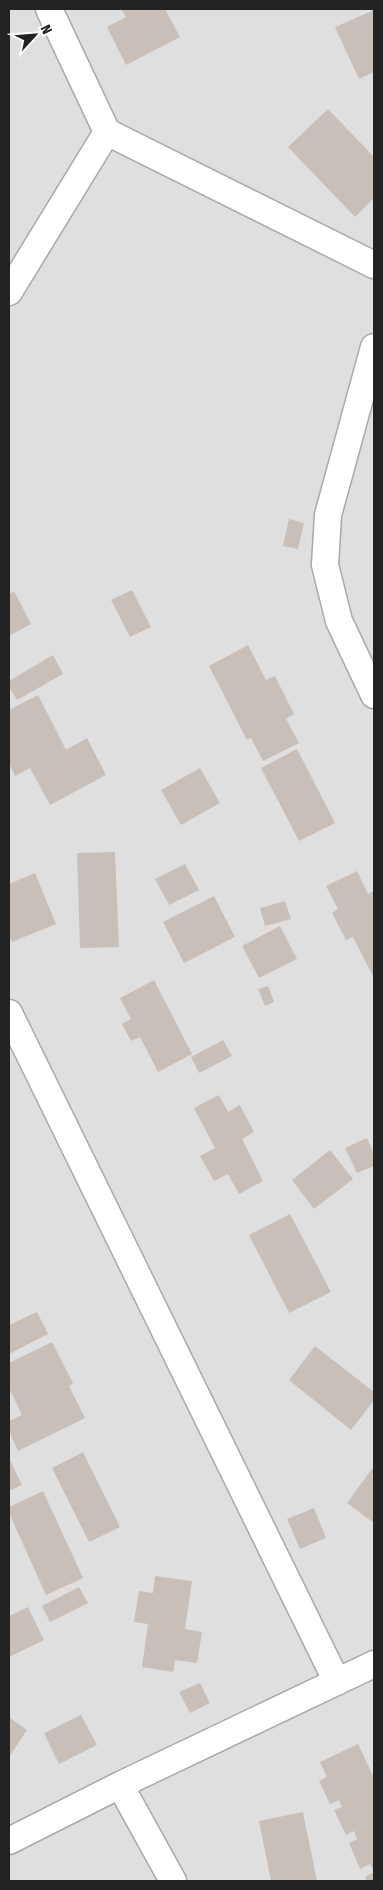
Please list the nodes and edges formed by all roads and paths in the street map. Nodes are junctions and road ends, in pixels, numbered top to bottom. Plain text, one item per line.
1 (49, 9) edge
2 (107, 132) junction
3 (374, 265) edge
4 (9, 292) edge
5 (374, 347) edge
6 (374, 695) edge
7 (9, 1013) edge
8 (374, 1664) edge
9 (337, 1682) junction
10 (120, 1785) junction
11 (9, 1841) edge
12 (173, 1881) edge

1 - 2 street
2 - 3 street
2 - 4 street
5 - 6 street
7 - 9 street
8 - 9 street
9 - 10 street
10 - 11 street
10 - 12 street

